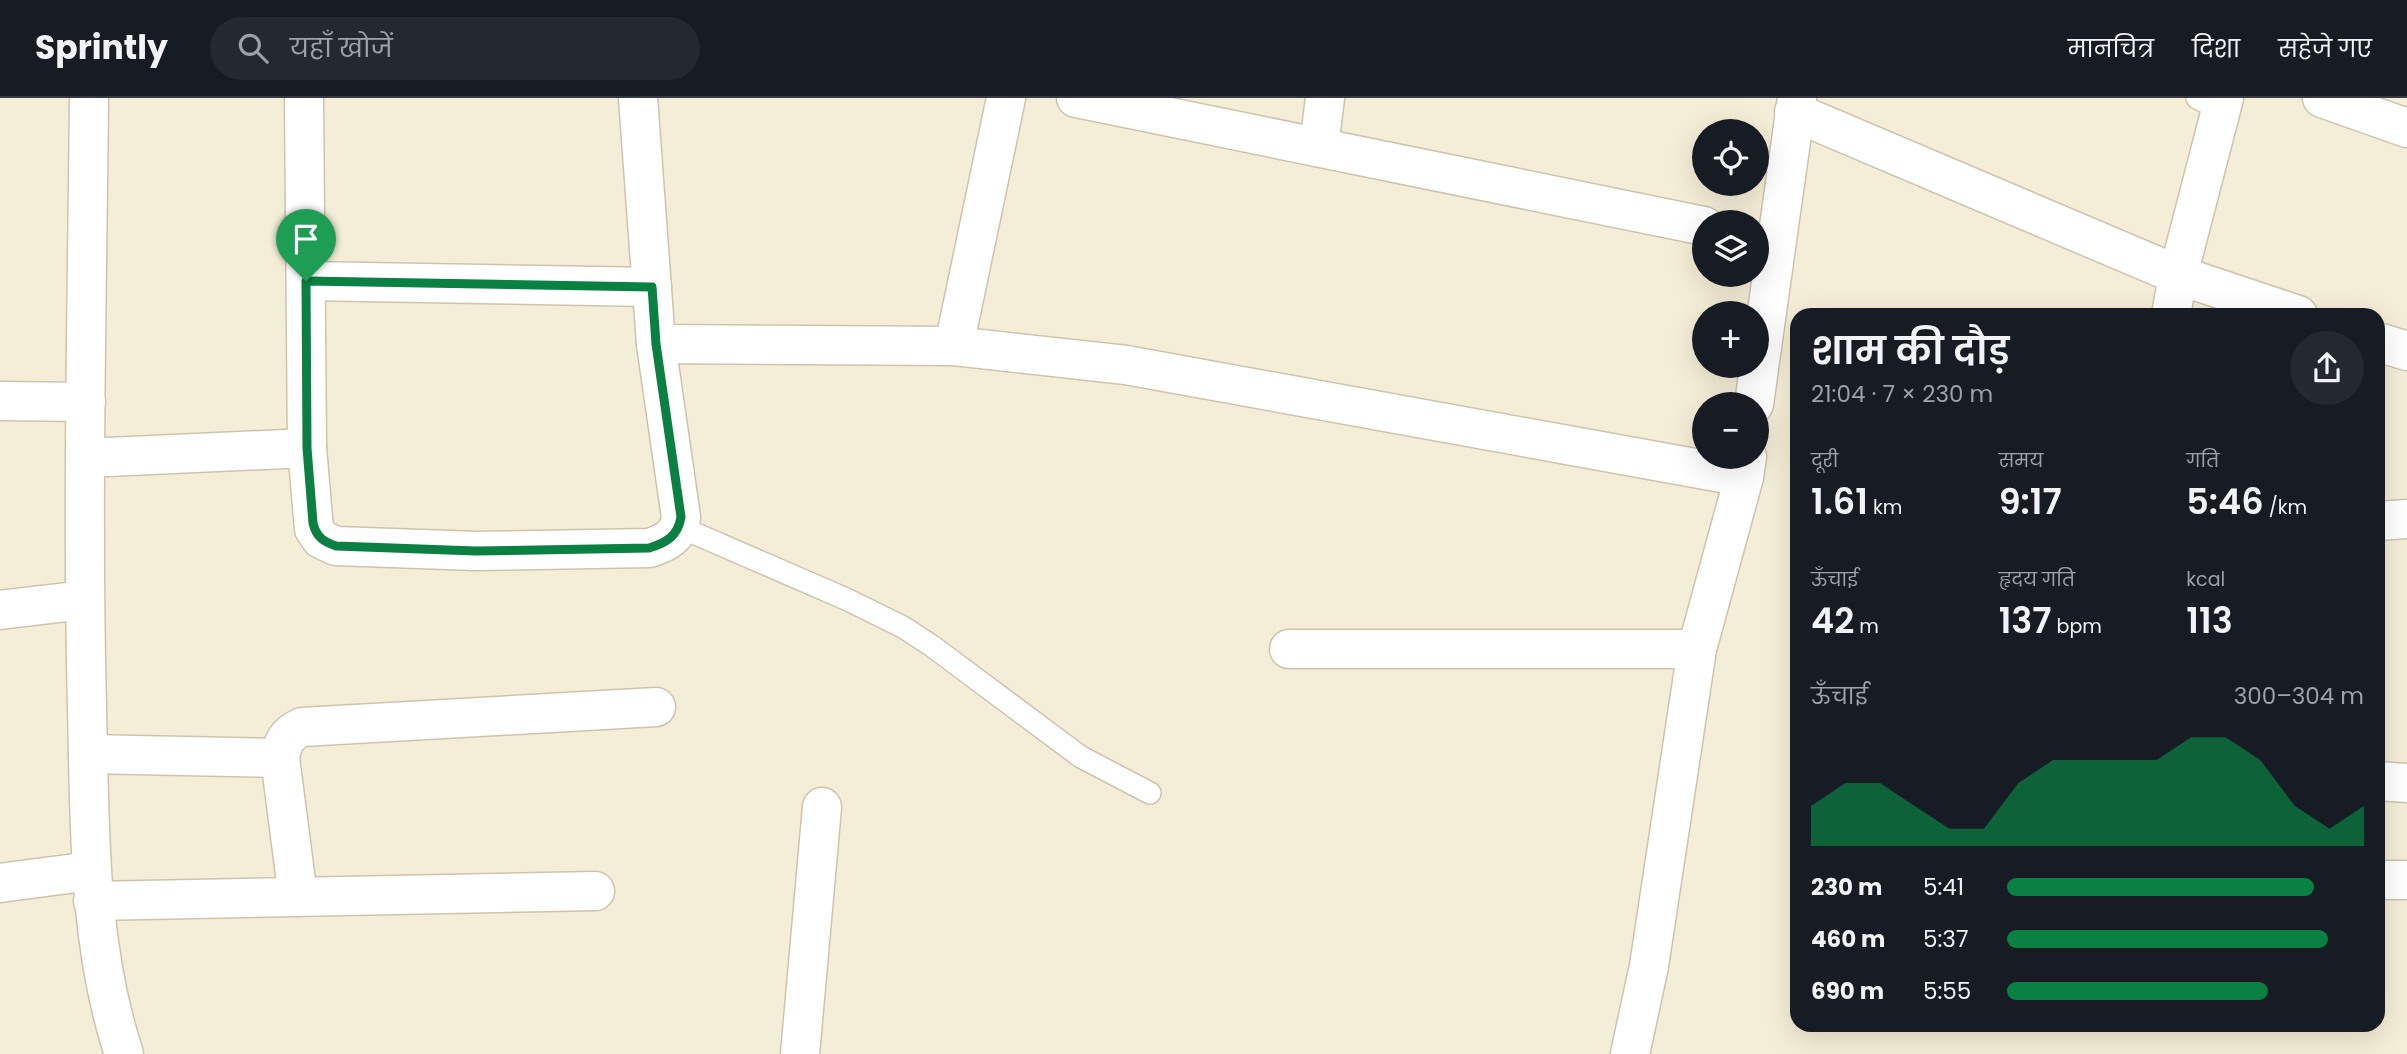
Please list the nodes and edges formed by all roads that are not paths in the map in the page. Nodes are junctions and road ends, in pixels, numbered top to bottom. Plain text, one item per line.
1 (89, 98) edge
2 (304, 98) edge
3 (638, 98) edge
4 (1006, 98) edge
5 (1076, 98) edge
6 (1325, 98) edge
7 (2322, 98) edge
8 (2214, 102) edge
9 (1796, 105) edge
10 (2407, 128) edge
11 (1319, 147) junction
12 (1692, 224) edge
13 (1769, 230) edge
14 (2178, 275) junction
15 (306, 281) junction
16 (652, 287) junction
17 (1763, 287) edge
18 (2172, 308) edge
19 (2277, 308) edge
20 (656, 344) junction
21 (2385, 344) edge
22 (954, 346) junction
23 (2407, 351) edge
24 (1755, 392) edge
25 (0, 401) edge
26 (86, 401) junction
27 (307, 448) junction
28 (86, 458) junction
29 (1692, 458) edge
30 (1744, 469) edge
31 (2407, 519) edge
32 (2385, 521) edge
33 (680, 527) junction
34 (84, 600) junction
35 (0, 610) edge
36 (1289, 649) dead end
37 (1697, 649) junction
38 (656, 707) dead end
39 (88, 754) junction
40 (280, 758) junction
41 (2385, 781) edge
42 (2407, 783) edge
43 (1150, 793) dead end
44 (822, 807) dead end
45 (2385, 880) edge
46 (2407, 880) edge
47 (0, 883) edge
48 (92, 886) junction
49 (595, 891) dead end
50 (298, 897) junction
51 (124, 1054) edge
52 (800, 1054) edge
53 (1630, 1054) edge

1 - 26 street
2 - 15 street
3 - 16 street
4 - 22 street
5 - 11 street
6 - 11 street
7 - 10 street
8 - 14 street
9 - 13 street
9 - 14 street
11 - 12 street
14 - 18 street
14 - 19 street
15 - 16 street
15 - 27 street
16 - 20 street
17 - 24 street
20 - 22 street
20 - 33 street
21 - 23 street
22 - 29 street
25 - 26 street
26 - 28 street
27 - 28 street
27 - 33 street
28 - 34 street
30 - 37 street
31 - 32 street
33 - 43 lane
34 - 35 street
34 - 39 street
36 - 37 street
37 - 53 street
38 - 40 street
39 - 40 street
39 - 48 street
40 - 50 street
41 - 42 street
44 - 52 street
45 - 46 street
47 - 48 street
48 - 50 street
48 - 51 street
49 - 50 street

